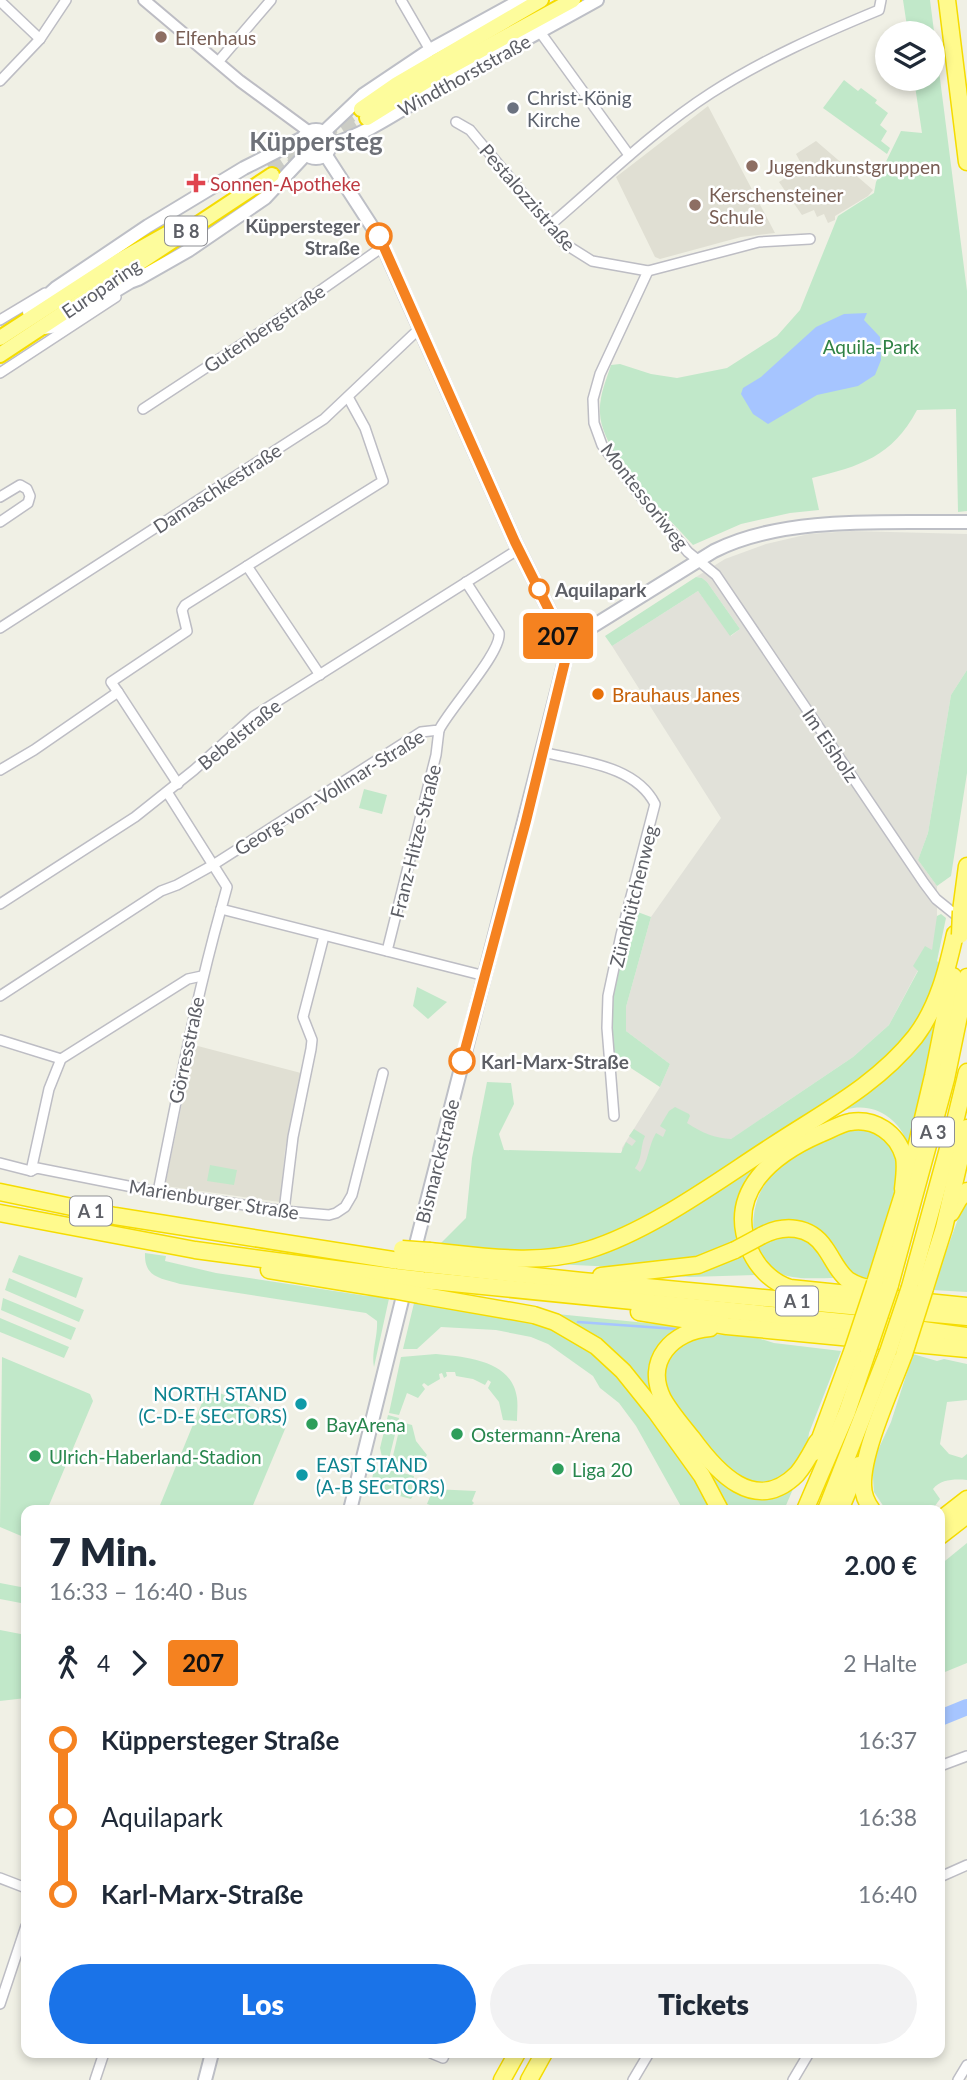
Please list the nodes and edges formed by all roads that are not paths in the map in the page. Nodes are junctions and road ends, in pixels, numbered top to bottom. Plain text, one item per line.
1 (65, 0) edge
2 (144, 0) edge
3 (271, 0) edge
4 (401, 0) edge
5 (521, 0) edge
6 (541, 0) edge
7 (573, 0) edge
8 (597, 0) edge
9 (881, 0) edge
10 (947, 0) edge
11 (0, 1) edge
12 (540, 32) junction
13 (40, 39) junction
14 (429, 50) junction
15 (218, 62) junction
16 (0, 81) edge
17 (456, 122) dead end
18 (324, 132) junction
19 (305, 135) junction
20 (327, 150) junction
21 (306, 154) junction
22 (629, 155) junction
23 (967, 162) edge
24 (549, 226) junction
25 (810, 239) dead end
26 (384, 246) junction
27 (648, 271) junction
28 (138, 279) junction
29 (56, 288) junction
30 (0, 320) edge
31 (42, 328) junction
32 (15, 329) junction
33 (419, 330) junction
34 (0, 338) edge
35 (0, 355) edge
36 (0, 373) edge
37 (348, 397) junction
38 (143, 410) dead end
39 (0, 497) edge
40 (0, 522) edge
41 (967, 522) edge
42 (519, 549) junction
43 (700, 561) junction
44 (247, 566) junction
45 (466, 582) junction
46 (562, 625) junction
47 (0, 628) edge
48 (585, 631) junction
49 (568, 649) junction
50 (320, 675) junction
51 (118, 692) junction
52 (439, 730) junction
53 (543, 752) junction
54 (0, 770) edge
55 (178, 783) junction
56 (167, 792) junction
57 (213, 865) junction
58 (966, 872) edge
59 (0, 904) edge
60 (221, 909) junction
61 (961, 926) edge
62 (324, 936) junction
63 (387, 951) junction
64 (202, 976) junction
65 (485, 976) junction
66 (967, 977) edge
67 (0, 996) edge
68 (0, 1040) edge
69 (61, 1059) junction
70 (967, 1072) edge
71 (383, 1073) dead end
72 (614, 1116) dead end
73 (967, 1128) edge
74 (0, 1163) edge
75 (31, 1171) junction
76 (903, 1189) junction
77 (967, 1191) edge
78 (0, 1192) edge
79 (158, 1192) junction
80 (284, 1211) junction
81 (0, 1213) edge
82 (944, 1228) junction
83 (428, 1258) junction
84 (582, 1281) junction
85 (883, 1284) junction
86 (420, 1287) junction
87 (918, 1287) junction
88 (520, 1291) junction
89 (967, 1299) edge
90 (967, 1306) edge
91 (967, 1317) edge
92 (727, 1326) junction
93 (967, 1336) edge
94 (860, 1349) junction
95 (967, 1349) edge
96 (896, 1353) junction
97 (875, 1431) junction
98 (817, 1442) junction
99 (967, 1499) edge
100 (351, 1505) edge
101 (717, 1505) edge
102 (805, 1505) edge
103 (806, 1505) edge
104 (828, 1505) edge
105 (842, 1505) edge
106 (869, 1505) edge
107 (967, 1515) edge
108 (945, 1516) edge
109 (945, 1532) edge
110 (967, 1756) edge
111 (945, 1764) edge
112 (967, 1865) edge
113 (945, 1875) edge
114 (0, 1878) edge
115 (21, 1886) edge
116 (21, 1941) edge
117 (0, 2004) edge
118 (102, 2058) edge
119 (211, 2058) edge
120 (514, 2058) edge
121 (541, 2058) edge
122 (646, 2058) edge
123 (806, 2058) edge
124 (967, 2065) edge
125 (207, 2079) edge
126 (95, 2080) edge
127 (502, 2080) edge
128 (529, 2080) edge
129 (633, 2080) edge
130 (793, 2080) edge
131 (958, 2080) edge

1 - 13 street
2 - 15 street
3 - 15 street
4 - 14 street
5 - 14 main road
6 - 7 highway
8 - 12 main road, Windthorststraße
9 - 22 street
10 - 23 highway
11 - 13 street
12 - 20 main road, Windthorststraße
12 - 22 street
13 - 16 street
14 - 18 main road
15 - 19 street
17 - 24 street, Pestalozzistraße
18 - 19 main road
18 - 20 main road
19 - 21 main road
19 - 29 main road, Europaring
20 - 21 main road
20 - 26 main road
21 - 28 main road
22 - 24 street
24 - 27 street, Pestalozzistraße
25 - 27 street, Pestalozzistraße
26 - 33 main road
26 - 38 street, Gutenbergstraße
27 - 43 street, Montessoriweg
28 - 31 main road
28 - 36 street
29 - 30 street
29 - 32 main road, Europaring
31 - 32 highway, Europaring / B 8
31 - 35 highway, Europaring / B 8
32 - 34 highway, Europaring / B 8
33 - 37 street, Damaschkestraße
33 - 42 main road
37 - 44 street
37 - 47 street, Damaschkestraße
39 - 40 street
41 - 43 main road
42 - 45 street, Bebelstraße
42 - 46 main road
43 - 48 main road
43 - 61 street, Im Eisholz
44 - 50 street
44 - 51 street
45 - 50 street, Bebelstraße
45 - 52 street, Georg-von-Vollmar-Straße
46 - 48 main road
46 - 49 main road
48 - 49 main road
49 - 53 main road, Bismarckstraße
50 - 55 street, Bebelstraße
51 - 54 street
51 - 55 street
52 - 57 street, Georg-von-Vollmar-Straße
52 - 63 street, Franz-Hitze-Straße
53 - 65 main road, Bismarckstraße
53 - 72 street, Zündhütchenweg
55 - 56 street, Bebelstraße
56 - 57 street
56 - 59 street, Bebelstraße
57 - 60 street
57 - 67 street, Georg-von-Vollmar-Straße
58 - 61 highway
60 - 62 street
60 - 64 street, Görresstraße
61 - 76 highway
61 - 83 highway
62 - 63 street
62 - 80 street
63 - 65 street
64 - 69 street
64 - 79 street, Görresstraße
65 - 100 main road, Bismarckstraße
66 - 85 highway, A 3
68 - 69 street
69 - 75 street
70 - 87 highway, A 3
71 - 80 street, Marienburger Straße
73 - 82 highway
74 - 75 street, Marienburger Straße
75 - 79 street, Marienburger Straße
76 - 85 highway
76 - 90 highway
77 - 82 highway
78 - 83 highway, A 1, bridge
79 - 80 street, Marienburger Straße
81 - 86 highway, A 1, bridge
82 - 87 highway
83 - 84 highway, A 1
84 - 89 highway, bridge
84 - 91 highway, A 1
85 - 94 highway, A 3, bridge
86 - 88 highway, A 1
86 - 101 highway
87 - 96 highway, bridge
88 - 92 highway
88 - 93 highway, A 1
92 - 95 highway
92 - 98 highway
94 - 98 highway
94 - 103 highway, A 3
96 - 97 highway
96 - 104 highway
97 - 105 highway
97 - 106 highway
98 - 102 highway
99 - 108 highway
107 - 109 highway
110 - 111 street
112 - 113 street
114 - 115 street
116 - 117 street
118 - 126 street
119 - 125 main road
120 - 127 highway
121 - 128 highway
122 - 129 street
123 - 130 street
124 - 131 street

